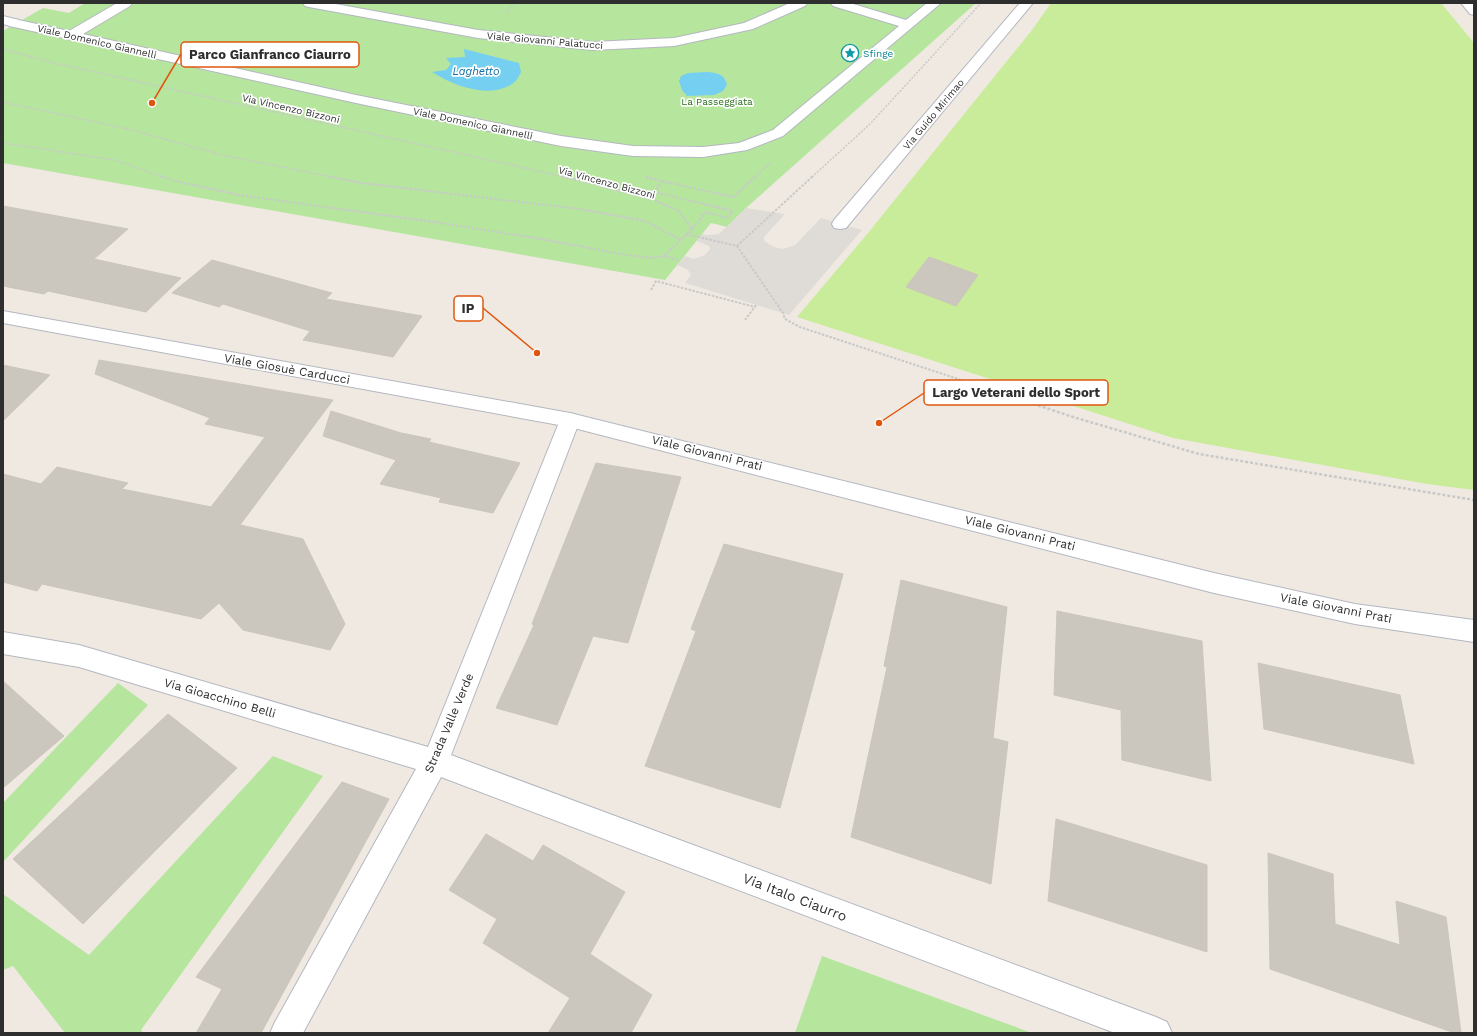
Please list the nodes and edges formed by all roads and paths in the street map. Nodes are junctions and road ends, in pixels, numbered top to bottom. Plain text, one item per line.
1 (126, 3) edge
2 (309, 3) edge
3 (801, 3) edge
4 (837, 3) edge
5 (935, 3) edge
6 (981, 3) edge
7 (1027, 3) edge
8 (1467, 3) edge
9 (1474, 11) edge
10 (8, 21) edge
11 (909, 25) junction
12 (71, 36) junction
13 (3, 49) edge
14 (3, 102) edge
15 (778, 133) junction
16 (3, 143) edge
17 (662, 181) dead end
18 (654, 192) dead end
19 (840, 224) dead end
20 (692, 229) junction
21 (686, 234) junction
22 (681, 240) junction
23 (737, 246) junction
24 (664, 256) junction
25 (680, 261) dead end
26 (652, 290) dead end
27 (3, 317) edge
28 (745, 320) dead end
29 (570, 420) junction
30 (1474, 500) edge
31 (1474, 631) edge
32 (3, 643) edge
33 (435, 762) junction
34 (286, 1033) edge
35 (1156, 1033) edge

1 - 12 street
2 - 3 street, Viale Giovanni Palatucci
4 - 11 street
5 - 11 street, Viale Domenico Giannelli
6 - 23 path
7 - 19 street, Via Guido Mirimao
8 - 9 street
10 - 12 street, Viale Domenico Giannelli
11 - 15 street, Viale Domenico Giannelli
12 - 15 street, Viale Domenico Giannelli
13 - 20 path, Via Vincenzo Bizzoni
14 - 22 path
15 - 17 path
16 - 24 path
18 - 20 path
20 - 21 path
21 - 22 path
21 - 23 path
22 - 24 path
23 - 30 path
24 - 25 path
26 - 28 path
27 - 29 street, Viale Giosuè Carducci
29 - 31 street, Viale Giovanni Prati
29 - 33 street, Strada Valle Verde
32 - 33 street, Via Gioacchino Belli
33 - 34 street, Strada Valle Verde
33 - 35 street, Via Italo Ciaurro

